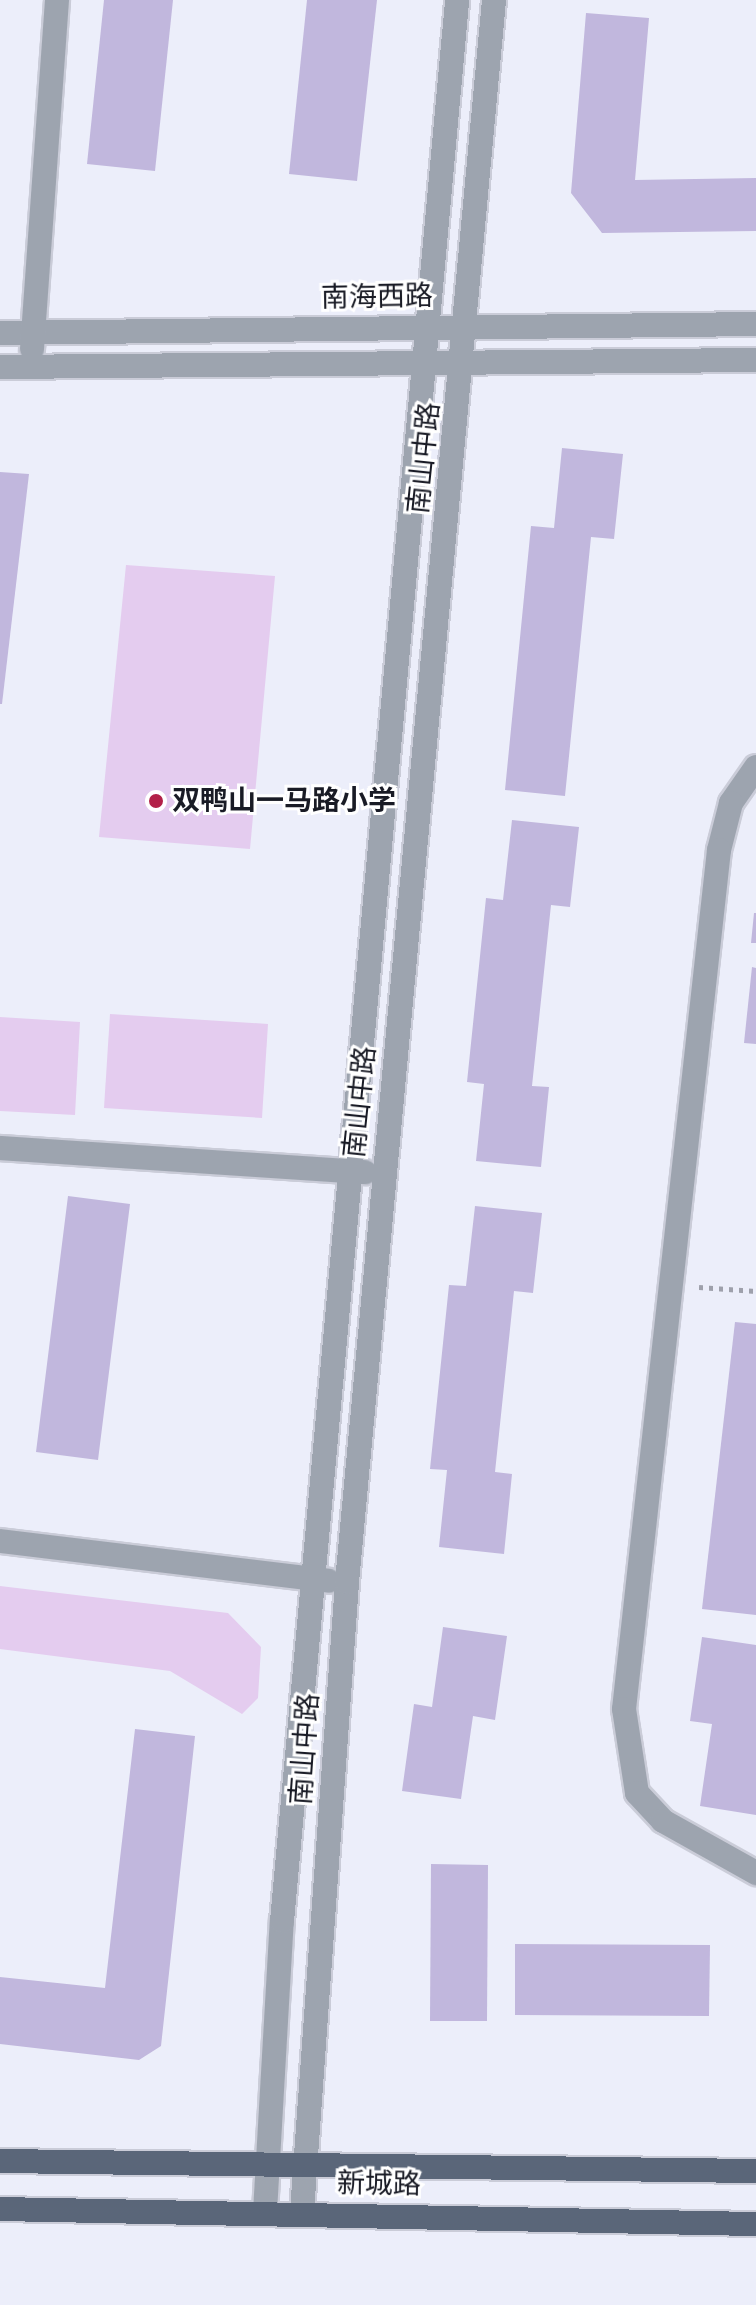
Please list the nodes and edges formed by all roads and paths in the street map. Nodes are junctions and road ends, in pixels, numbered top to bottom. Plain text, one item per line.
1 (57, 0) edge
2 (457, 0) edge
3 (494, 0) edge
4 (756, 324) edge
5 (467, 325) junction
6 (428, 326) junction
7 (0, 333) edge
8 (33, 333) junction
9 (756, 360) edge
10 (425, 366) junction
11 (463, 366) junction
12 (0, 367) edge
13 (31, 367) junction
14 (756, 767) edge
15 (0, 1148) edge
16 (349, 1171) junction
17 (383, 1174) junction
18 (671, 1285) junction
19 (756, 1291) edge
20 (0, 1541) edge
21 (314, 1580) junction
22 (347, 1582) junction
23 (756, 1873) edge
24 (0, 2161) edge
25 (307, 2161) junction
26 (268, 2163) junction
27 (756, 2171) edge
28 (0, 2209) edge
29 (265, 2212) junction
30 (302, 2212) junction
31 (756, 2224) edge

1 - 8 street
2 - 6 street, 南山中路
3 - 5 street, 南山中路
4 - 5 street, 南海西路
5 - 6 street, 南海西路
5 - 11 street, 南山中路
6 - 8 street, 南海西路
6 - 10 street, 南山中路
7 - 8 street, 南海西路
8 - 13 street
9 - 11 street
10 - 11 street
10 - 13 street
10 - 16 street, 南山中路
11 - 17 street, 南山中路
12 - 13 street
14 - 18 street
15 - 16 street
16 - 17 street
16 - 21 street, 南山中路
17 - 22 street, 南山中路
18 - 19 path
18 - 23 street
20 - 21 street
21 - 22 street
21 - 26 street, 南山中路
22 - 25 street, 南山中路
24 - 26 main road, 新城路
25 - 26 main road, 新城路
25 - 27 main road, 新城路
25 - 30 street, 南山中路
26 - 29 street, 南山中路
28 - 29 main road, 新城路
29 - 30 main road, 新城路
30 - 31 main road, 新城路

